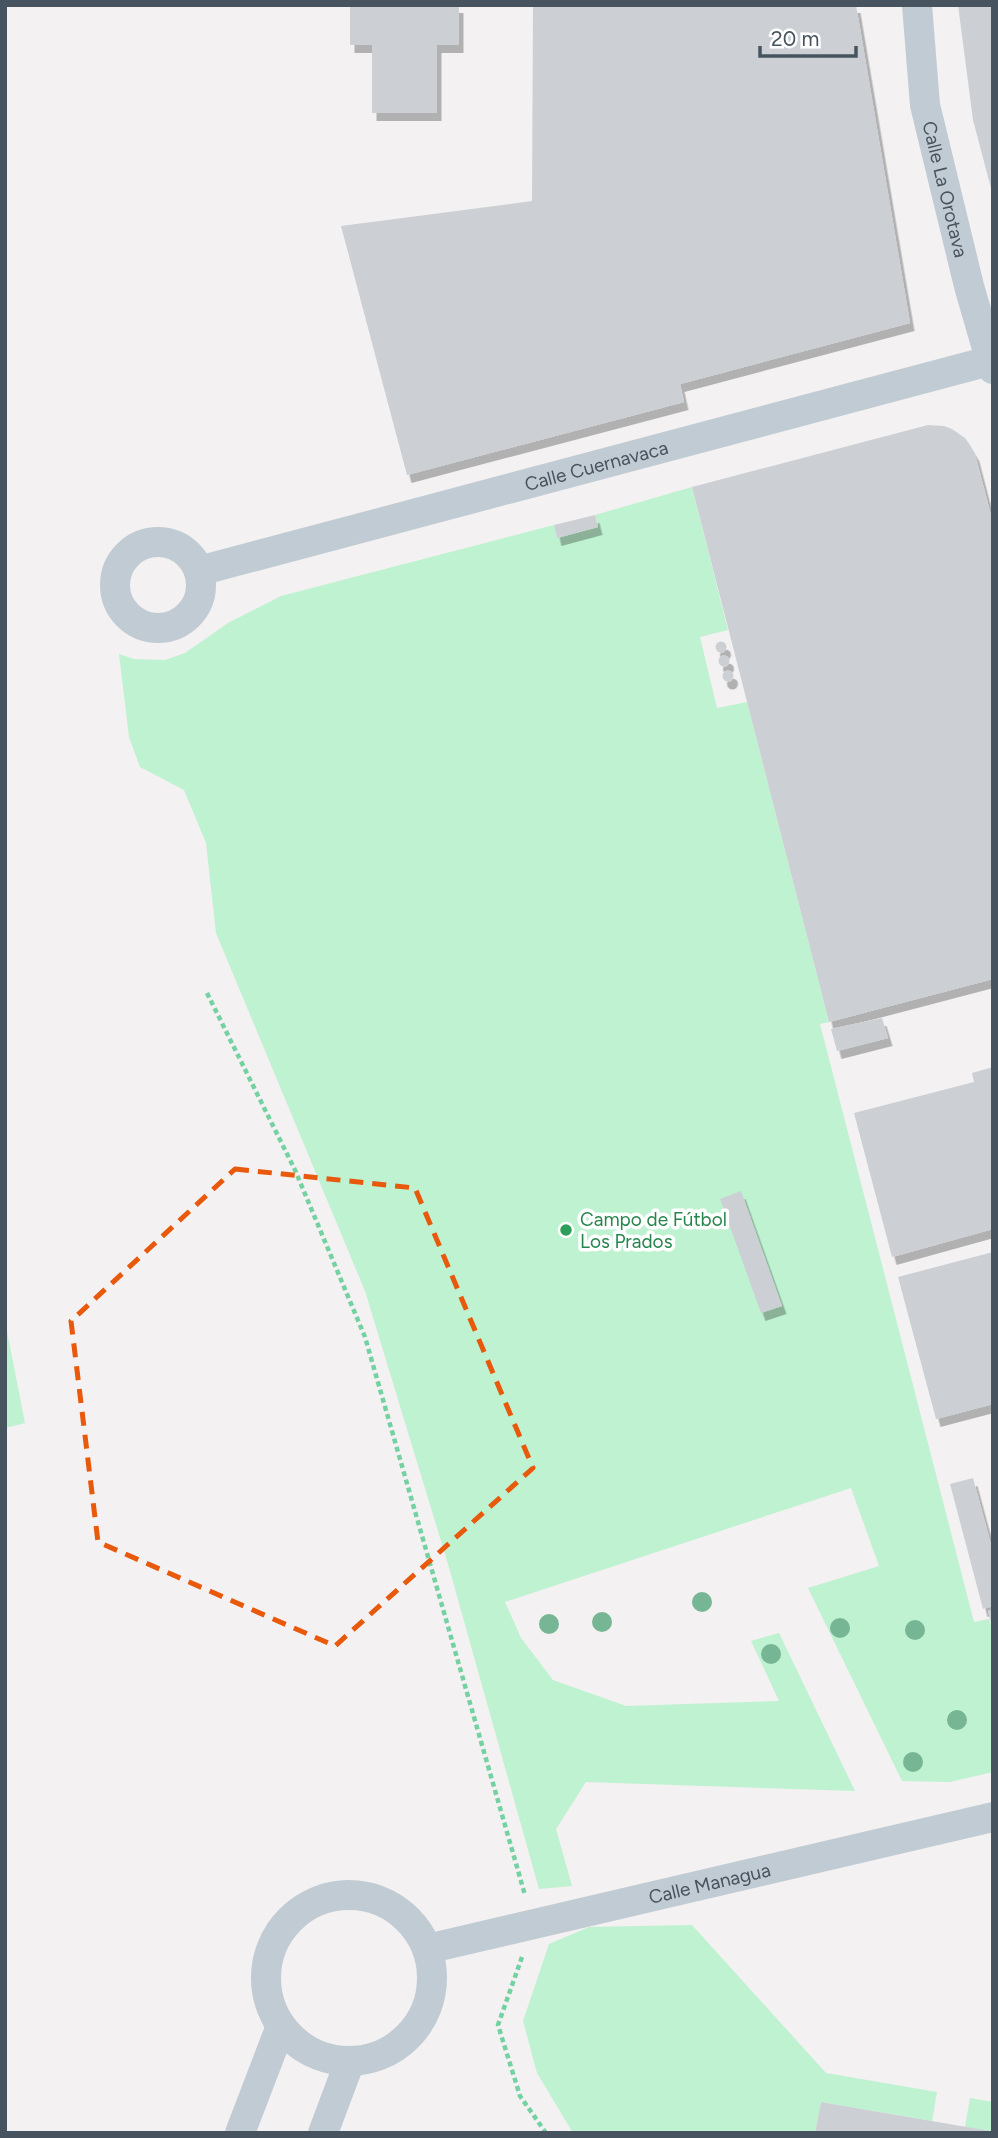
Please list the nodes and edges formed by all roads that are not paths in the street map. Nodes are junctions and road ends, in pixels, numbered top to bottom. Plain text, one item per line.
1 (917, 5) edge
2 (992, 363) edge
3 (199, 571) dead end
4 (993, 1817) edge
5 (427, 1949) junction
6 (281, 2026) junction
7 (350, 2061) junction
8 (240, 2133) edge
9 (323, 2133) edge

1 - 2 street, Calle La Orotava
2 - 3 street, Calle Cuernavaca
4 - 5 street, Calle Managua
5 - 6 street
5 - 7 street
6 - 7 street
6 - 8 street
7 - 9 street

